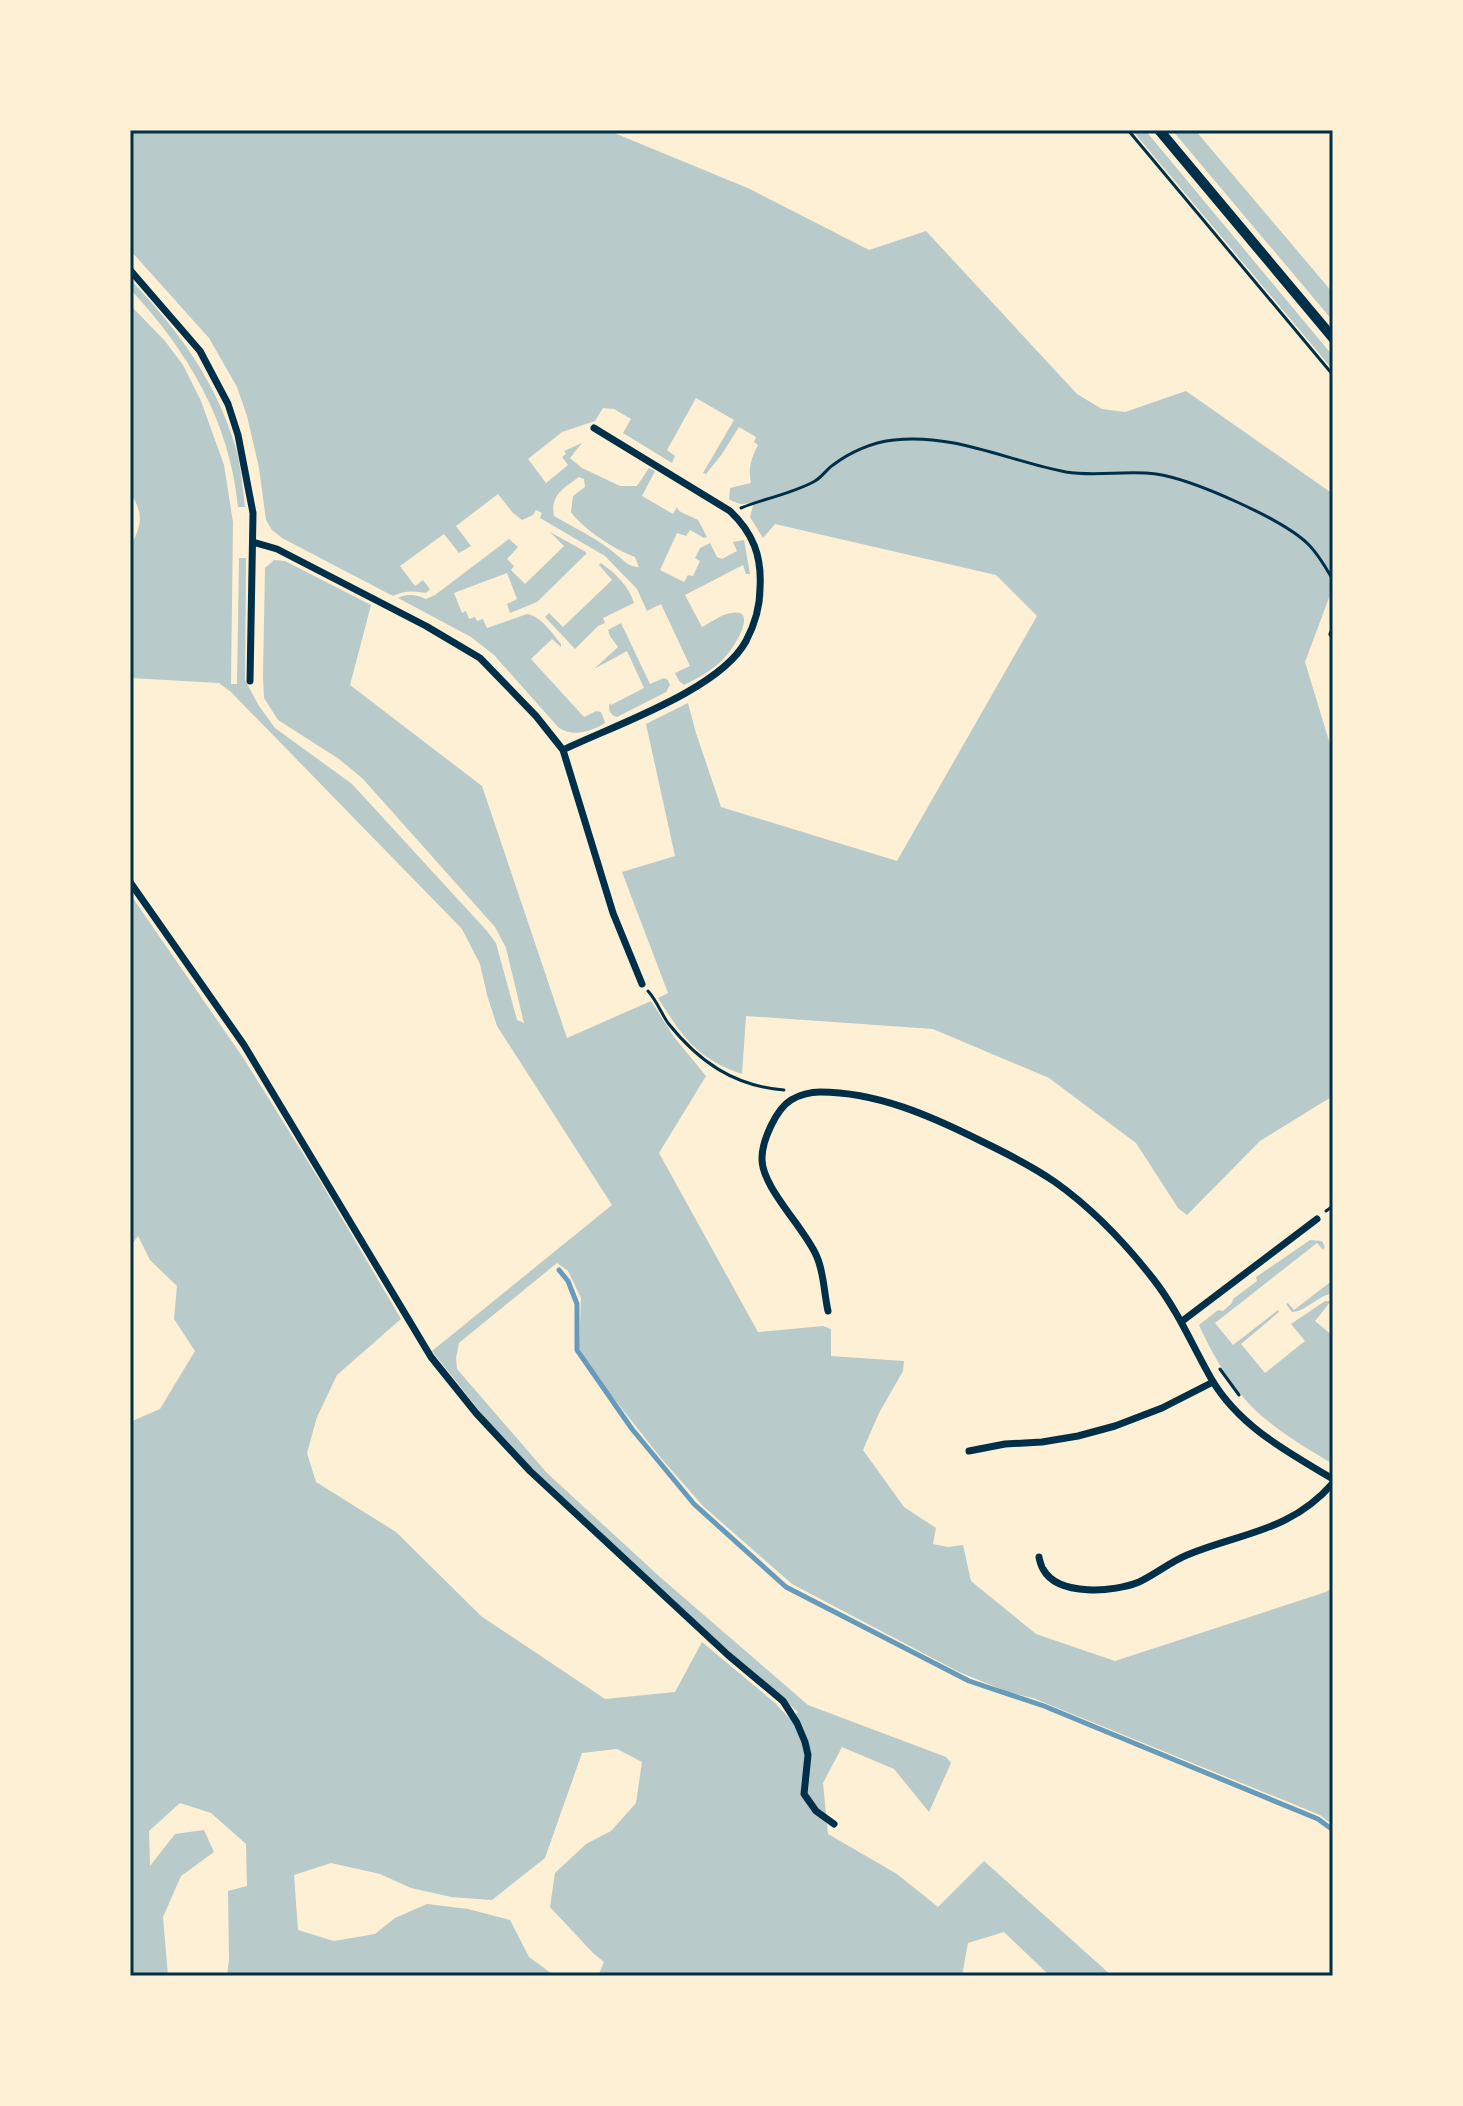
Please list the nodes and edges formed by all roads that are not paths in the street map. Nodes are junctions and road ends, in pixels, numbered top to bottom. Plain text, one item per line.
1 (1159, 130) edge
2 (130, 270) edge
3 (1333, 338) edge
4 (594, 428) dead end
5 (253, 542) junction
6 (250, 681) dead end
7 (563, 750) junction
8 (130, 882) edge
9 (642, 984) road end
10 (1317, 1219) dead end
11 (828, 1311) dead end
12 (1181, 1322) junction
13 (1213, 1382) junction
14 (969, 1451) dead end
15 (1333, 1481) edge
16 (1039, 1557) dead end
17 (834, 1824) dead end

1 - 3 main road
2 - 5 street
4 - 7 street
5 - 6 street
5 - 7 street
7 - 9 street
8 - 17 street
10 - 12 street
11 - 12 street
12 - 13 street
13 - 14 street
13 - 15 street
15 - 16 street

